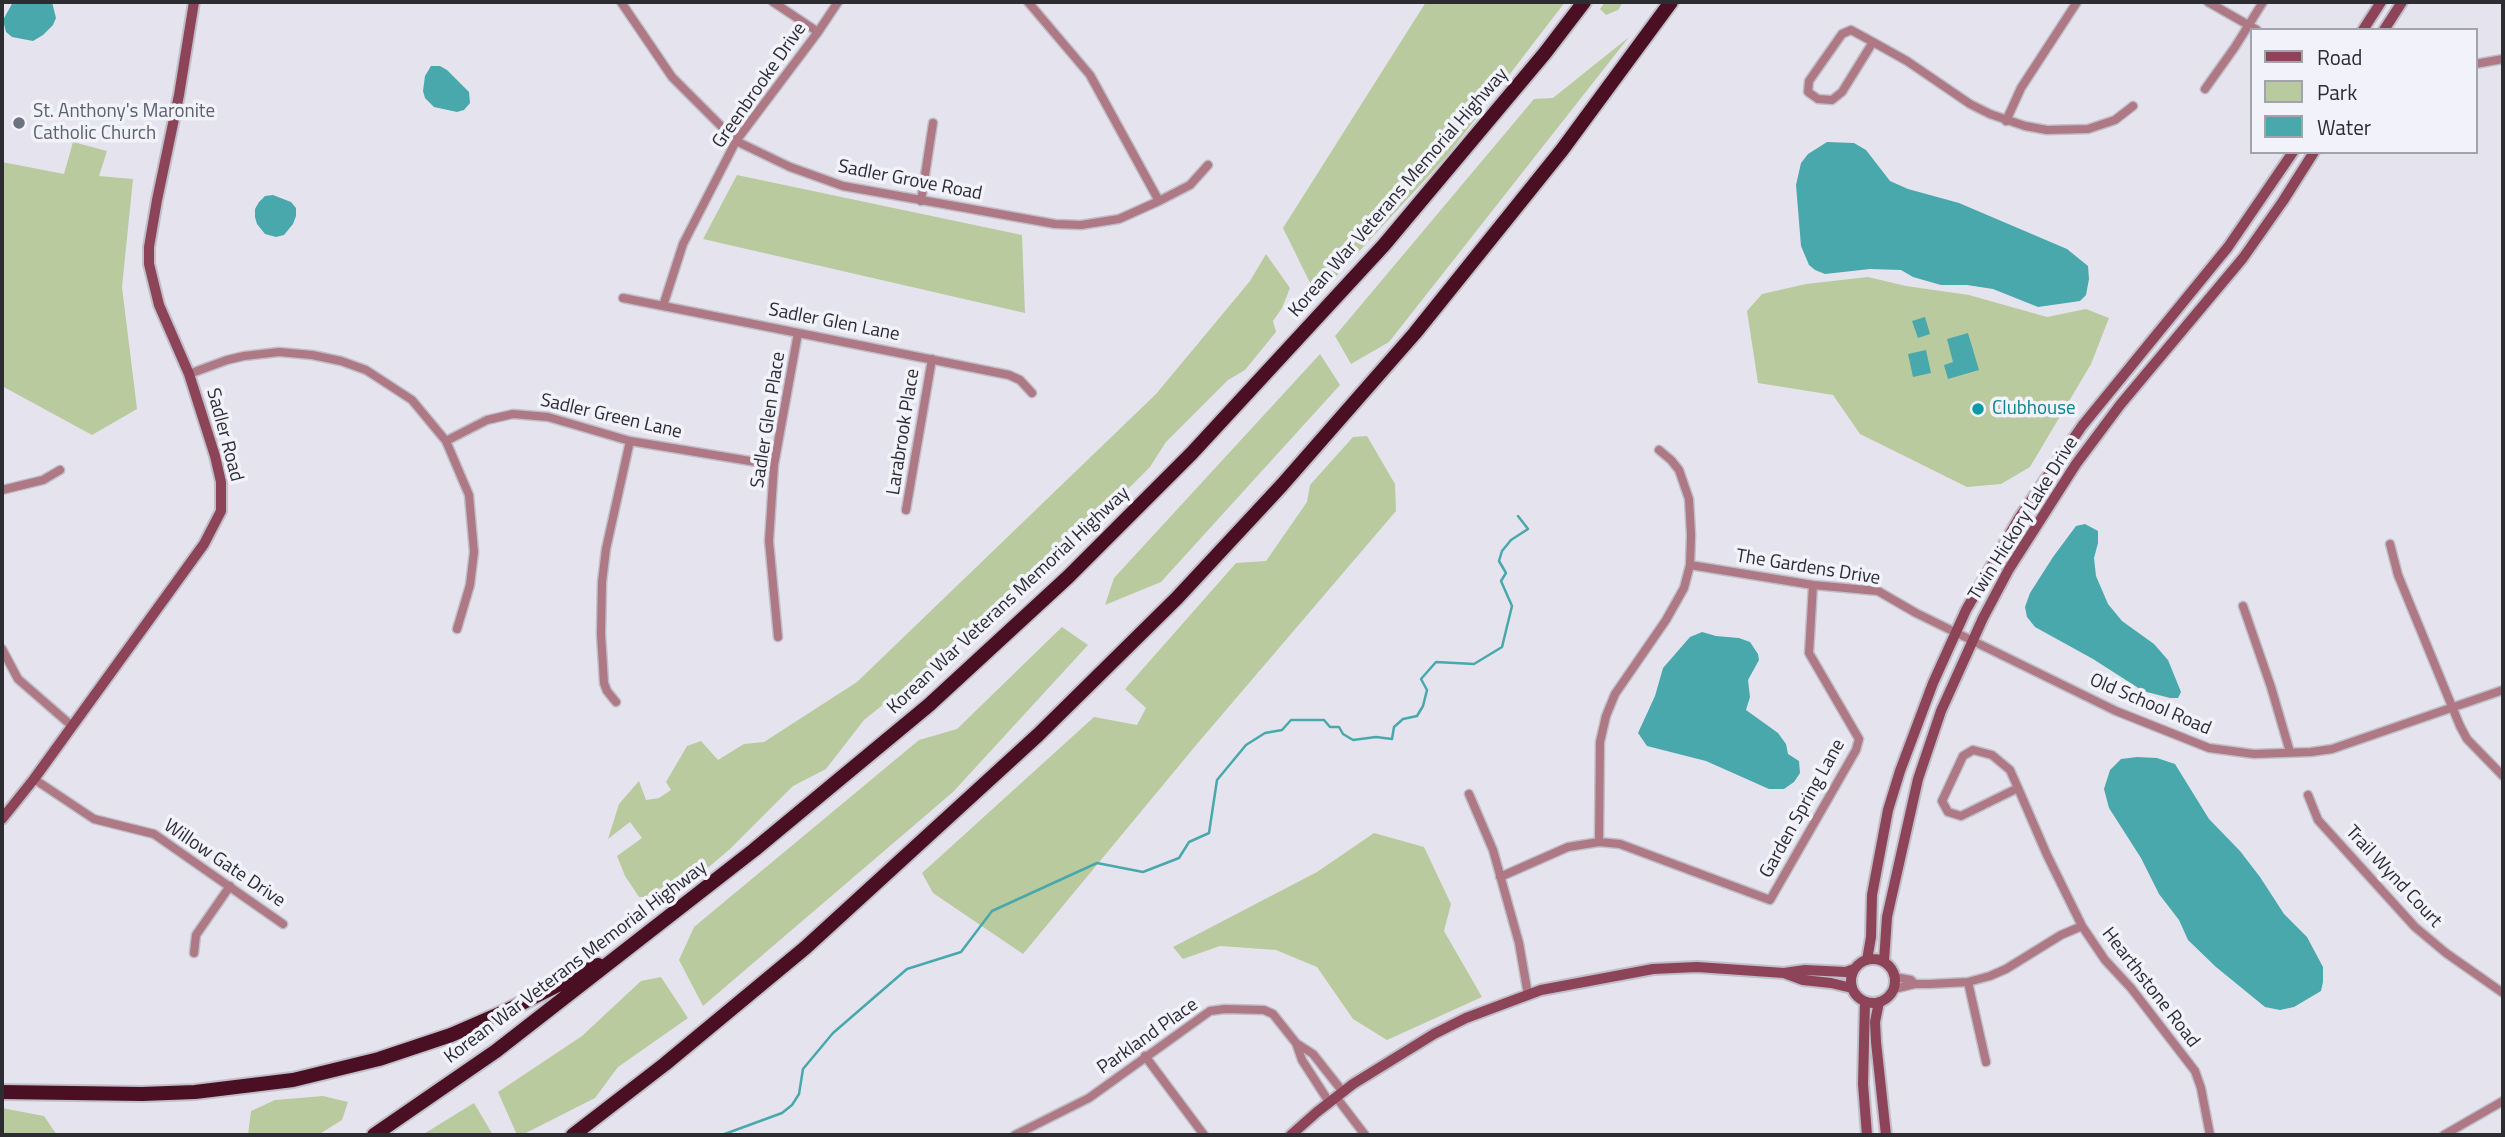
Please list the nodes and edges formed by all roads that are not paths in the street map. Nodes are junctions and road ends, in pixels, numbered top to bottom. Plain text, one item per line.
1 (194, 2) edge
2 (621, 2) edge
3 (773, 2) edge
4 (838, 2) edge
5 (1028, 2) edge
6 (1584, 2) edge
7 (1671, 2) edge
8 (2077, 2) edge
9 (2208, 2) edge
10 (2263, 2) edge
11 (2381, 2) edge
12 (2402, 2) edge
13 (2248, 25) junction
14 (2253, 28) edge
15 (2364, 28) edge
16 (2385, 28) edge
17 (818, 32) junction
18 (1873, 42) junction
19 (2503, 59) edge
20 (2477, 64) edge
21 (2205, 89) dead end
22 (2133, 106) dead end
23 (2006, 121) junction
24 (933, 123) dead end
25 (736, 141) junction
26 (2292, 154) edge
27 (2313, 154) edge
28 (1208, 165) dead end
29 (921, 201) junction
30 (1159, 201) junction
31 (623, 298) dead end
32 (663, 306) junction
33 (799, 333) junction
34 (932, 359) junction
35 (189, 374) junction
36 (1032, 393) dead end
37 (446, 441) junction
38 (629, 441) junction
39 (1659, 450) dead end
40 (774, 464) junction
41 (60, 470) dead end
42 (2, 490) edge
43 (906, 510) dead end
44 (2390, 544) dead end
45 (1690, 565) junction
46 (1813, 585) junction
47 (2243, 606) dead end
48 (457, 629) dead end
49 (1955, 632) junction
50 (778, 637) dead end
51 (1972, 640) junction
52 (2, 649) edge
53 (2503, 690) edge
54 (616, 702) dead end
55 (2453, 708) junction
56 (72, 726) junction
57 (2290, 752) junction
58 (2503, 776) edge
59 (34, 779) junction
60 (2018, 788) junction
61 (1469, 794) dead end
62 (2308, 794) dead end
63 (2, 819) edge
64 (1600, 842) junction
65 (1500, 877) junction
66 (230, 886) junction
67 (284, 924) dead end
68 (2082, 926) junction
69 (634, 946) junction
70 (194, 953) dead end
71 (1867, 960) junction
72 (1884, 961) junction
73 (1854, 969) junction
74 (1784, 973) junction
75 (1895, 977) junction
76 (1968, 982) junction
77 (1915, 984) junction
78 (1853, 988) junction
79 (1894, 989) junction
80 (2503, 993) edge
81 (1528, 995) junction
82 (1866, 1002) junction
83 (1879, 1002) junction
84 (1296, 1043) junction
85 (1145, 1056) junction
86 (1986, 1062) dead end
87 (2, 1092) edge
88 (1336, 1097) junction
89 (2503, 1101) edge
90 (576, 1134) edge
91 (374, 1135) edge
92 (1015, 1135) edge
93 (1204, 1135) edge
94 (1291, 1135) edge
95 (1365, 1135) edge
96 (1867, 1135) edge
97 (1886, 1135) edge
98 (2210, 1135) edge
99 (2444, 1135) edge

1 - 35 street, Sadler Road
2 - 25 street, Sadler Grove Road
3 - 17 street
4 - 17 street, Greenbrooke Drive
5 - 30 street
6 - 69 highway, Korean War Veterans Memorial Highway
7 - 90 highway
8 - 23 street
9 - 13 street
10 - 13 street
11 - 15 street
12 - 16 street
13 - 14 street
13 - 21 street
17 - 25 street, Greenbrooke Drive
18 - 18 street
18 - 23 street
19 - 20 street
22 - 23 street
24 - 29 street
25 - 29 street, Sadler Grove Road
25 - 32 street, Greenbrooke Drive
26 - 49 street, Twin Hickory Lake Drive
27 - 51 street, Twin Hickory Lake Drive
28 - 30 street, Sadler Grove Road
29 - 30 street, Sadler Grove Road
31 - 32 street, Sadler Glen Lane
32 - 33 street, Sadler Glen Lane
33 - 34 street, Sadler Glen Lane
33 - 40 street, Sadler Glen Place
34 - 36 street, Sadler Glen Lane
34 - 43 street, Larabrook Place
35 - 37 street
35 - 56 street, Sadler Road
37 - 38 street, Sadler Green Lane
37 - 48 street
38 - 40 street, Sadler Green Lane
38 - 54 street
39 - 45 street
40 - 50 street, Sadler Glen Place
41 - 42 street
44 - 55 street
45 - 46 street, The Gardens Drive
45 - 64 street
46 - 49 street, The Gardens Drive
46 - 64 street, Garden Spring Lane
47 - 57 street
49 - 51 street, Old School Road
49 - 71 street, Twin Hickory Lake Drive
51 - 57 street, Old School Road
51 - 72 street, Twin Hickory Lake Drive
52 - 56 street
53 - 55 street, Old School Road
55 - 57 street, Old School Road
55 - 58 street
56 - 59 street, Sadler Road
59 - 63 street, Sadler Road
59 - 66 street, Willow Gate Drive
60 - 60 street, Hearthstone Road
60 - 68 street, Hearthstone Road
61 - 65 street
62 - 80 street, Trail Wynd Court
64 - 65 street, Garden Spring Lane
65 - 81 street
66 - 67 street, Willow Gate Drive
66 - 70 street
68 - 76 street
68 - 98 street, Hearthstone Road
69 - 87 highway
69 - 91 highway, Korean War Veterans Memorial Highway
71 - 72 street
71 - 73 street
72 - 75 street
73 - 74 street
73 - 78 street
74 - 78 street
74 - 81 street
75 - 77 street
75 - 79 street
76 - 77 street
76 - 86 street
77 - 79 street
78 - 82 street
79 - 83 street
81 - 88 street
82 - 83 street
82 - 96 street
83 - 97 street
84 - 85 street, Parkland Place
84 - 88 street, Parkland Place
84 - 88 street, Parkland Place
85 - 92 street, Parkland Place
85 - 93 street
88 - 94 street
88 - 95 street
89 - 99 street

